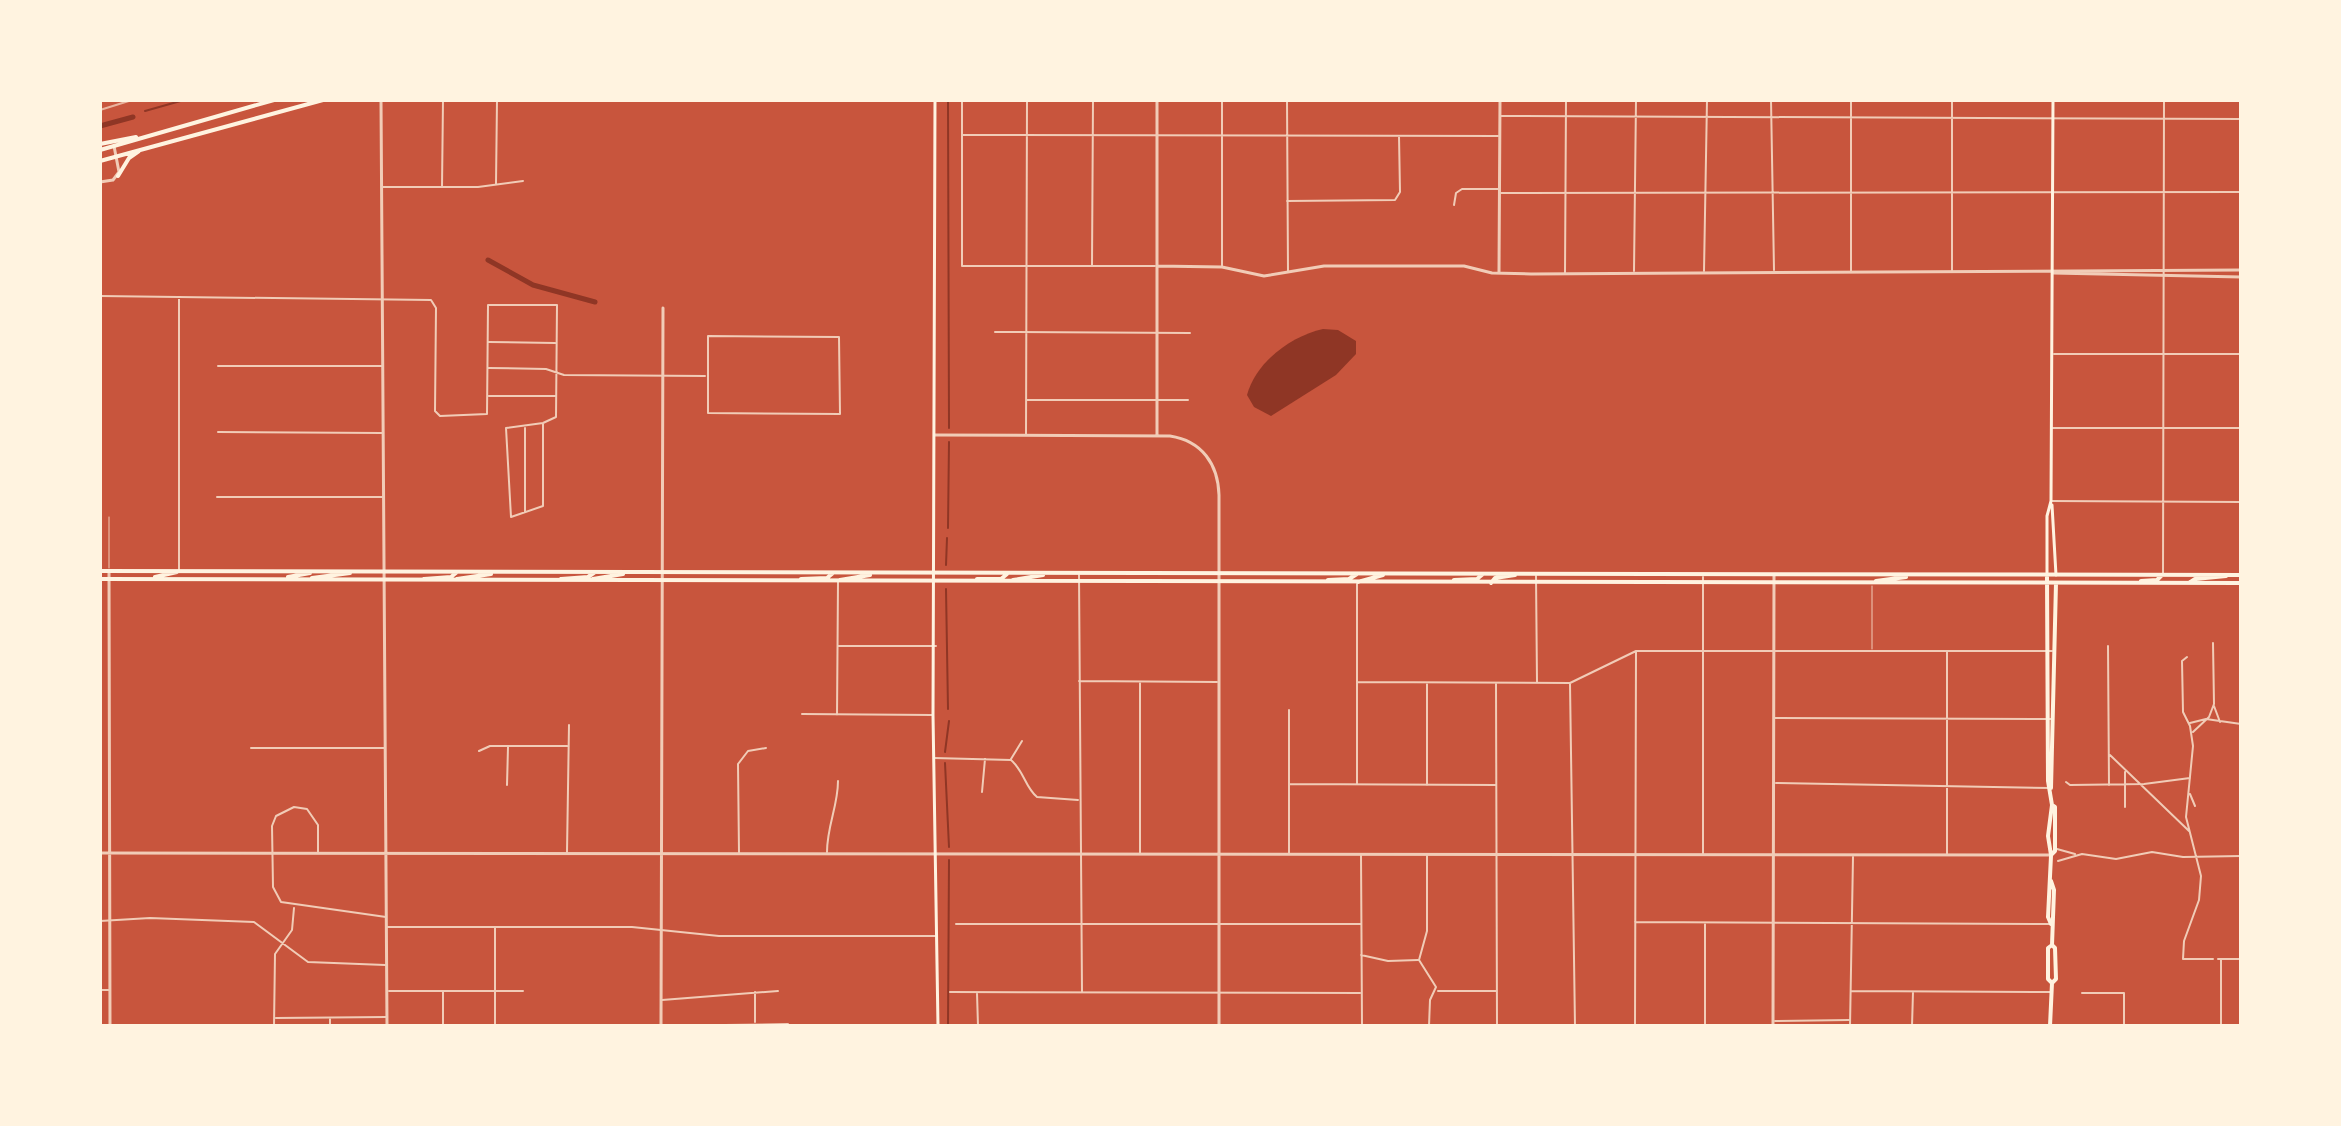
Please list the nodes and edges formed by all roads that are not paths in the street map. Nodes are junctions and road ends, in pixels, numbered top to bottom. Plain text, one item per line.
1 (274, 100) edge
2 (323, 100) edge
3 (381, 100) edge
4 (443, 100) edge
5 (497, 100) edge
6 (935, 100) edge
7 (962, 100) edge
8 (1027, 100) edge
9 (1093, 100) edge
10 (1157, 100) edge
11 (1222, 100) edge
12 (1287, 100) edge
13 (1500, 100) edge
14 (1566, 100) edge
15 (1636, 100) edge
16 (1707, 100) edge
17 (1771, 100) edge
18 (1851, 100) edge
19 (1952, 100) edge
20 (2053, 100) edge
21 (2164, 100) edge
22 (1500, 116) junction
23 (1566, 116) junction
24 (1636, 116) junction
25 (1771, 116) junction
26 (1706, 117) junction
27 (1851, 118) junction
28 (1952, 118) junction
29 (2053, 118) junction
30 (2164, 118) junction
31 (2241, 119) edge
32 (158, 132) junction
33 (962, 135) junction
34 (1027, 136) junction
35 (1093, 136) junction
36 (1157, 136) junction
37 (1222, 136) junction
38 (1287, 136) junction
39 (1399, 136) junction
40 (1499, 136) junction
41 (152, 145) junction
42 (114, 146) junction
43 (100, 147) edge
44 (117, 156) junction
45 (100, 161) edge
46 (118, 176) junction
47 (523, 181) dead end
48 (100, 182) edge
49 (496, 185) junction
50 (383, 187) junction
51 (442, 187) junction
52 (1499, 191) junction
53 (1635, 192) junction
54 (1705, 192) junction
55 (1773, 192) junction
56 (1851, 192) junction
57 (1952, 192) junction
58 (2053, 192) junction
59 (2164, 192) junction
60 (2241, 192) edge
61 (1566, 193) junction
62 (1287, 201) junction
63 (1454, 205) dead end
64 (1027, 266) junction
65 (1092, 266) junction
66 (1157, 266) junction
67 (1222, 267) junction
68 (2163, 270) junction
69 (2241, 270) edge
70 (1288, 272) junction
71 (1851, 272) junction
72 (1499, 273) junction
73 (1952, 273) junction
74 (2052, 273) junction
75 (1565, 274) junction
76 (1634, 274) junction
77 (1704, 274) junction
78 (1774, 274) junction
79 (2163, 277) junction
80 (2241, 277) edge
81 (100, 296) edge
82 (179, 296) junction
83 (383, 300) junction
84 (663, 308) dead end
85 (995, 332) dead end
86 (1027, 332) junction
87 (1157, 332) junction
88 (1190, 333) dead end
89 (488, 342) junction
90 (556, 343) junction
91 (2052, 354) junction
92 (2163, 354) junction
93 (2241, 354) edge
94 (218, 366) dead end
95 (383, 366) junction
96 (488, 368) junction
97 (556, 373) junction
98 (663, 376) junction
99 (708, 376) junction
100 (488, 396) junction
101 (556, 396) junction
102 (1026, 400) junction
103 (1157, 400) junction
104 (1188, 400) dead end
105 (543, 423) junction
106 (525, 426) junction
107 (2052, 428) junction
108 (2163, 428) junction
109 (2241, 428) edge
110 (218, 432) dead end
111 (383, 433) junction
112 (935, 435) junction
113 (1026, 435) junction
114 (1157, 435) junction
115 (217, 497) dead end
116 (383, 497) junction
117 (2051, 501) junction
118 (2163, 502) junction
119 (2241, 502) edge
120 (525, 512) junction
121 (109, 517) dead end
122 (100, 571) edge
123 (109, 571) junction
124 (179, 571) junction
125 (254, 571) junction
126 (312, 572) junction
127 (352, 572) junction
128 (385, 572) junction
129 (457, 572) junction
130 (498, 572) junction
131 (529, 572) junction
132 (595, 572) junction
133 (630, 572) junction
134 (662, 572) junction
135 (761, 573) junction
136 (833, 573) junction
137 (879, 573) junction
138 (936, 573) junction
139 (1008, 573) junction
140 (1049, 573) junction
141 (1079, 573) junction
142 (1218, 574) junction
143 (1357, 574) junction
144 (1385, 574) junction
145 (1414, 574) junction
146 (1484, 574) junction
147 (1517, 574) junction
148 (1536, 574) junction
149 (1637, 574) junction
150 (1703, 574) junction
151 (1774, 575) junction
152 (1912, 575) junction
153 (2047, 575) junction
154 (2056, 575) junction
155 (2163, 575) junction
156 (2228, 575) junction
157 (2241, 575) edge
158 (100, 579) edge
159 (109, 579) junction
160 (149, 579) junction
161 (247, 579) junction
162 (277, 579) junction
163 (308, 580) junction
164 (386, 580) junction
165 (422, 580) junction
166 (456, 580) junction
167 (524, 580) junction
168 (555, 580) junction
169 (591, 580) junction
170 (662, 581) junction
171 (763, 581) junction
172 (795, 581) junction
173 (838, 581) junction
174 (936, 582) junction
175 (971, 582) junction
176 (1011, 582) junction
177 (1079, 582) junction
178 (1218, 582) junction
179 (1321, 582) junction
180 (1357, 582) junction
181 (1414, 582) junction
182 (1443, 582) junction
183 (1491, 583) junction
184 (1536, 583) junction
185 (1637, 583) junction
186 (1703, 583) junction
187 (1774, 583) junction
188 (1872, 583) junction
189 (2047, 583) junction
190 (2056, 583) junction
191 (2135, 583) junction
192 (2189, 583) junction
193 (2241, 583) edge
194 (2213, 643) dead end
195 (838, 646) junction
196 (936, 646) junction
197 (2108, 646) dead end
198 (1636, 651) junction
199 (1703, 651) junction
200 (1774, 651) junction
201 (1872, 651) junction
202 (1947, 651) junction
203 (2048, 651) junction
204 (2054, 651) junction
205 (2187, 657) dead end
206 (1079, 681) junction
207 (1140, 682) junction
208 (1217, 682) junction
209 (1357, 682) junction
210 (1427, 682) junction
211 (1496, 682) junction
212 (1537, 683) junction
213 (1570, 683) junction
214 (2214, 704) junction
215 (1289, 710) dead end
216 (802, 714) dead end
217 (837, 715) junction
218 (933, 715) junction
219 (1774, 718) junction
220 (1947, 719) junction
221 (2051, 719) junction
222 (2206, 719) junction
223 (2220, 722) junction
224 (2189, 723) junction
225 (2241, 724) edge
226 (569, 725) dead end
227 (2192, 734) junction
228 (1022, 741) dead end
229 (508, 746) junction
230 (568, 746) junction
231 (251, 748) dead end
232 (386, 748) junction
233 (766, 748) dead end
234 (479, 751) dead end
235 (2109, 755) junction
236 (934, 758) junction
237 (985, 758) junction
238 (1011, 760) junction
239 (2125, 771) junction
240 (2191, 777) junction
241 (2180, 779) junction
242 (838, 781) dead end
243 (1775, 782) junction
244 (2066, 782) dead end
245 (1289, 784) junction
246 (1357, 784) junction
247 (2125, 784) junction
248 (2138, 784) junction
249 (507, 785) dead end
250 (1427, 785) junction
251 (1497, 785) junction
252 (2109, 785) junction
253 (2190, 787) junction
254 (1947, 788) junction
255 (2051, 788) junction
256 (982, 792) dead end
257 (1079, 800) junction
258 (2195, 806) dead end
259 (2125, 807) dead end
260 (2189, 831) junction
261 (2057, 849) dead end
262 (272, 852) junction
263 (100, 853) edge
264 (109, 853) junction
265 (318, 853) junction
266 (386, 853) junction
267 (827, 853) junction
268 (937, 853) junction
269 (567, 854) junction
270 (662, 854) junction
271 (739, 854) junction
272 (1081, 854) junction
273 (1140, 854) junction
274 (1217, 854) junction
275 (1289, 854) junction
276 (1361, 854) junction
277 (1427, 854) junction
278 (1497, 854) junction
279 (1572, 854) junction
280 (2077, 854) junction
281 (1635, 855) junction
282 (1703, 855) junction
283 (1775, 855) junction
284 (1947, 855) junction
285 (2051, 855) junction
286 (1853, 856) junction
287 (2241, 856) edge
288 (2196, 858) junction
289 (2058, 861) dead end
290 (294, 907) junction
291 (386, 917) junction
292 (110, 920) junction
293 (100, 921) edge
294 (1635, 922) junction
295 (1705, 922) junction
296 (1218, 923) junction
297 (956, 924) dead end
298 (1082, 924) junction
299 (1360, 924) junction
300 (1774, 924) junction
301 (1853, 924) junction
302 (2051, 924) junction
303 (386, 927) junction
304 (495, 927) junction
305 (661, 928) junction
306 (938, 936) junction
307 (283, 944) junction
308 (1359, 955) junction
309 (2213, 959) dead end
310 (2241, 959) edge
311 (1419, 960) junction
312 (386, 965) junction
313 (100, 990) edge
314 (110, 990) junction
315 (386, 991) junction
316 (443, 991) junction
317 (495, 991) junction
318 (523, 991) dead end
319 (755, 991) junction
320 (778, 991) dead end
321 (1436, 991) junction
322 (1497, 991) junction
323 (1851, 991) junction
324 (1913, 991) junction
325 (950, 992) dead end
326 (977, 992) junction
327 (1082, 992) junction
328 (1218, 992) junction
329 (2052, 992) junction
330 (1360, 993) junction
331 (2082, 993) dead end
332 (661, 1000) junction
333 (387, 1017) junction
334 (274, 1018) junction
335 (330, 1018) junction
336 (1850, 1020) junction
337 (1774, 1023) edge
338 (788, 1024) edge
339 (725, 1025) edge
340 (755, 1025) edge
341 (938, 1025) edge
342 (110, 1026) edge
343 (274, 1026) edge
344 (330, 1026) edge
345 (387, 1026) edge
346 (443, 1026) edge
347 (495, 1026) edge
348 (661, 1026) edge
349 (840, 1026) edge
350 (978, 1026) edge
351 (1219, 1026) edge
352 (1362, 1026) edge
353 (1429, 1026) edge
354 (1497, 1026) edge
355 (1575, 1026) edge
356 (1635, 1026) edge
357 (1705, 1026) edge
358 (1850, 1026) edge
359 (1912, 1026) edge
360 (2050, 1026) edge
361 (2124, 1026) edge
362 (2221, 1026) edge

1 - 32 main road
2 - 41 main road
3 - 50 street
4 - 51 street
5 - 49 street
6 - 112 main road
7 - 33 street
8 - 34 street
9 - 35 street
10 - 36 street
11 - 37 street
12 - 38 street
13 - 22 street
14 - 23 street
15 - 24 street
16 - 26 street
17 - 25 street
18 - 27 street
19 - 28 street
20 - 29 main road
21 - 30 street
22 - 23 street
22 - 40 street
23 - 24 street
23 - 61 street
24 - 26 street
24 - 53 street
25 - 26 street
25 - 27 street
25 - 55 street
26 - 54 street
27 - 28 street
27 - 56 street
28 - 29 street
28 - 57 street
29 - 30 street
29 - 58 main road
30 - 31 street
30 - 59 street
32 - 42 main road
32 - 43 main road
33 - 34 street
33 - 64 street
34 - 35 street
34 - 64 street
35 - 36 street
35 - 65 street
36 - 37 street
36 - 66 street
37 - 38 street
37 - 67 street
38 - 39 street
38 - 62 street
39 - 40 street
39 - 62 street
40 - 52 street
41 - 44 main road
41 - 46 main road
42 - 43 main road
42 - 44 street
44 - 45 main road
44 - 46 street
46 - 48 street
47 - 49 street
49 - 51 street
50 - 51 street
50 - 83 street
52 - 61 street
52 - 63 street
52 - 72 street
53 - 54 street
53 - 61 street
53 - 76 street
54 - 55 street
54 - 77 street
55 - 56 street
55 - 78 street
56 - 57 street
56 - 71 street
57 - 58 street
57 - 73 street
58 - 59 street
58 - 74 main road
59 - 60 street
59 - 68 street
61 - 75 street
62 - 70 street
64 - 65 street
64 - 86 street
65 - 66 street
66 - 67 street
66 - 87 street
67 - 70 street
68 - 69 street
68 - 74 street
68 - 79 street
70 - 72 street
71 - 73 street
71 - 78 street
72 - 75 street
73 - 74 street
74 - 79 street
74 - 91 main road
75 - 76 street
76 - 77 street
77 - 78 street
79 - 80 street
79 - 92 street
81 - 82 street
82 - 83 street
82 - 124 street
83 - 95 street
83 - 100 street
84 - 98 street
85 - 86 street
86 - 87 street
86 - 102 street
87 - 88 street
87 - 103 street
89 - 90 street
89 - 90 street
89 - 96 street
90 - 97 street
91 - 92 street
91 - 107 main road
92 - 93 street
92 - 108 street
94 - 95 street
95 - 111 street
96 - 97 street
96 - 100 street
97 - 98 street
97 - 101 street
98 - 99 street
98 - 134 street
99 - 99 street
100 - 101 street
101 - 105 street
102 - 103 street
102 - 113 street
103 - 104 street
103 - 114 street
105 - 106 street
105 - 120 street
106 - 120 street
106 - 120 street
107 - 108 street
107 - 117 main road
108 - 109 street
108 - 118 street
110 - 111 street
111 - 116 street
112 - 113 street
112 - 138 main road
113 - 114 street
114 - 142 street
115 - 116 street
116 - 128 street
117 - 118 street
117 - 153 main road
117 - 154 main road
118 - 119 street
118 - 155 street
121 - 123 lane
122 - 123 main road
123 - 124 main road
123 - 159 street
124 - 125 main road
124 - 160 main road
125 - 126 main road
125 - 161 main road
126 - 127 main road
126 - 162 main road
127 - 128 main road
127 - 163 main road
128 - 129 main road
128 - 164 street
129 - 130 main road
129 - 165 main road
130 - 131 main road
130 - 166 main road
131 - 132 main road
131 - 167 main road
132 - 133 main road
132 - 168 main road
133 - 134 main road
133 - 169 main road
134 - 135 main road
134 - 170 street
135 - 136 main road
135 - 171 main road
136 - 137 main road
136 - 172 main road
137 - 138 main road
137 - 173 main road
138 - 139 main road
138 - 174 main road
139 - 140 main road
139 - 175 main road
140 - 141 main road
140 - 176 main road
141 - 142 main road
141 - 177 street
142 - 143 main road
142 - 178 street
143 - 144 main road
143 - 179 main road
144 - 145 main road
144 - 180 main road
145 - 146 main road
145 - 181 main road
146 - 147 main road
146 - 182 main road
147 - 148 main road
147 - 183 main road
148 - 149 main road
148 - 184 street
149 - 150 main road
149 - 185 main road
150 - 151 main road
150 - 186 street
151 - 152 main road
151 - 187 street
152 - 153 main road
152 - 188 main road
153 - 154 main road
153 - 189 main road
154 - 155 main road
154 - 190 main road
155 - 156 main road
155 - 191 main road
156 - 157 main road
156 - 192 main road
158 - 159 main road
159 - 160 main road
159 - 264 street
160 - 161 main road
161 - 162 main road
162 - 163 main road
163 - 164 main road
164 - 165 main road
164 - 232 street
165 - 166 main road
166 - 167 main road
167 - 168 main road
168 - 169 main road
169 - 170 main road
170 - 171 main road
170 - 270 street
171 - 172 main road
172 - 173 main road
173 - 174 main road
173 - 195 street
174 - 175 main road
174 - 196 main road
175 - 176 main road
176 - 177 main road
177 - 178 main road
177 - 206 street
178 - 179 main road
178 - 208 street
179 - 180 main road
180 - 181 main road
180 - 209 street
181 - 182 main road
182 - 183 main road
183 - 184 main road
184 - 185 main road
184 - 212 street
185 - 186 main road
186 - 187 main road
186 - 199 street
187 - 188 main road
187 - 200 street
188 - 189 main road
188 - 201 lane
189 - 190 main road
189 - 203 main road
190 - 191 main road
190 - 204 main road
191 - 192 main road
192 - 193 main road
194 - 214 street
195 - 196 street
195 - 217 street
196 - 218 main road
197 - 235 street
198 - 199 street
198 - 213 street
198 - 281 street
199 - 200 street
199 - 282 street
200 - 201 street
200 - 219 street
201 - 202 street
202 - 203 street
202 - 220 street
203 - 204 street
203 - 221 main road
204 - 221 main road
205 - 224 street
206 - 207 street
206 - 257 street
207 - 208 street
207 - 273 street
208 - 274 street
209 - 210 street
209 - 246 street
210 - 211 street
210 - 250 street
211 - 212 street
211 - 251 street
212 - 213 street
213 - 279 street
214 - 222 street
214 - 223 street
215 - 245 street
216 - 217 street
217 - 218 street
218 - 236 main road
219 - 220 street
219 - 243 street
220 - 221 street
220 - 254 street
221 - 255 main road
222 - 223 street
222 - 224 street
222 - 227 street
223 - 225 street
224 - 227 street
226 - 230 street
227 - 240 street
228 - 238 street
229 - 230 street
229 - 234 street
229 - 249 street
230 - 269 street
231 - 232 street
232 - 266 street
233 - 271 street
235 - 239 street
235 - 252 street
236 - 237 street
236 - 268 main road
237 - 238 street
237 - 256 street
238 - 257 street
239 - 247 street
239 - 248 street
240 - 241 street
240 - 253 street
241 - 248 street
241 - 253 street
242 - 267 street
243 - 254 street
243 - 283 street
244 - 252 street
245 - 246 street
245 - 275 street
246 - 250 street
247 - 248 street
247 - 252 street
247 - 259 street
248 - 260 street
250 - 251 street
251 - 278 street
253 - 258 street
253 - 260 street
254 - 255 street
254 - 284 street
255 - 285 main road
257 - 272 street
260 - 288 street
261 - 280 street
262 - 264 street
262 - 265 street
262 - 265 street
262 - 290 street
263 - 264 street
264 - 292 street
265 - 266 street
266 - 269 street
266 - 291 street
267 - 268 street
267 - 271 street
268 - 272 street
268 - 306 main road
269 - 270 street
270 - 271 street
270 - 305 street
272 - 273 street
272 - 298 street
273 - 274 street
274 - 275 street
274 - 296 street
275 - 276 street
276 - 277 street
276 - 299 street
277 - 278 street
277 - 311 street
278 - 279 street
278 - 322 street
279 - 281 street
279 - 355 street
280 - 288 street
280 - 289 street
281 - 282 street
281 - 294 street
282 - 283 street
283 - 286 street
283 - 300 street
284 - 285 street
284 - 286 street
285 - 302 main road
286 - 301 street
287 - 288 street
288 - 309 street
290 - 291 street
290 - 307 street
291 - 303 street
292 - 293 street
292 - 307 street
292 - 314 street
294 - 295 street
294 - 356 street
295 - 300 street
295 - 357 street
296 - 298 street
296 - 299 street
296 - 328 street
297 - 298 street
298 - 327 street
299 - 308 street
300 - 301 street
300 - 337 street
301 - 302 street
301 - 323 street
302 - 329 main road
303 - 304 street
303 - 312 street
304 - 305 street
304 - 317 street
305 - 306 street
305 - 332 street
306 - 341 main road
307 - 312 street
307 - 334 street
308 - 311 street
308 - 330 street
310 - 362 street
311 - 321 street
312 - 315 street
313 - 314 street
314 - 342 street
315 - 316 street
315 - 333 street
316 - 317 street
316 - 346 street
317 - 318 street
317 - 347 street
319 - 320 street
319 - 332 street
319 - 340 street
321 - 322 street
321 - 353 street
322 - 354 street
323 - 324 street
323 - 336 street
324 - 329 street
324 - 359 street
325 - 326 street
326 - 327 street
326 - 350 street
327 - 328 street
328 - 330 street
328 - 351 street
329 - 360 main road
330 - 352 street
331 - 361 street
332 - 348 street
333 - 335 street
333 - 345 street
334 - 335 street
334 - 343 street
335 - 344 street
336 - 337 street
336 - 358 street
338 - 340 street
339 - 340 street
341 - 349 street

